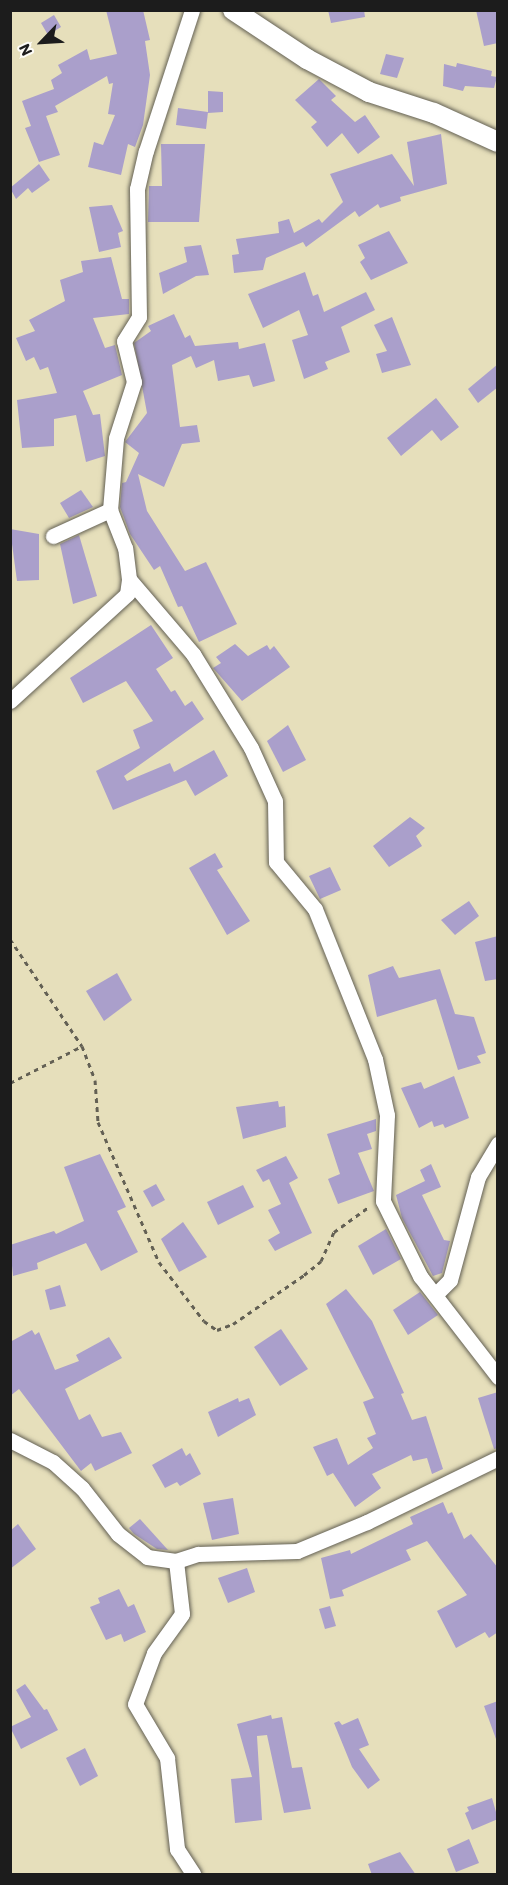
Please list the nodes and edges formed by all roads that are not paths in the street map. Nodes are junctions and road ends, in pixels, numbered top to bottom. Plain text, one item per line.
1 (192, 10) edge
2 (232, 10) edge
3 (498, 142) edge
4 (110, 510) junction
5 (53, 536) dead end
6 (129, 579) junction
7 (10, 701) edge
8 (498, 1144) edge
9 (435, 1295) junction
10 (498, 1377) edge
11 (10, 1440) edge
12 (498, 1458) edge
13 (177, 1561) junction
14 (193, 1875) edge

1 - 4 street
2 - 3 street
4 - 5 street
4 - 6 street
6 - 7 street
6 - 9 street
8 - 9 street
9 - 10 street
11 - 13 street
12 - 13 street
13 - 14 street

